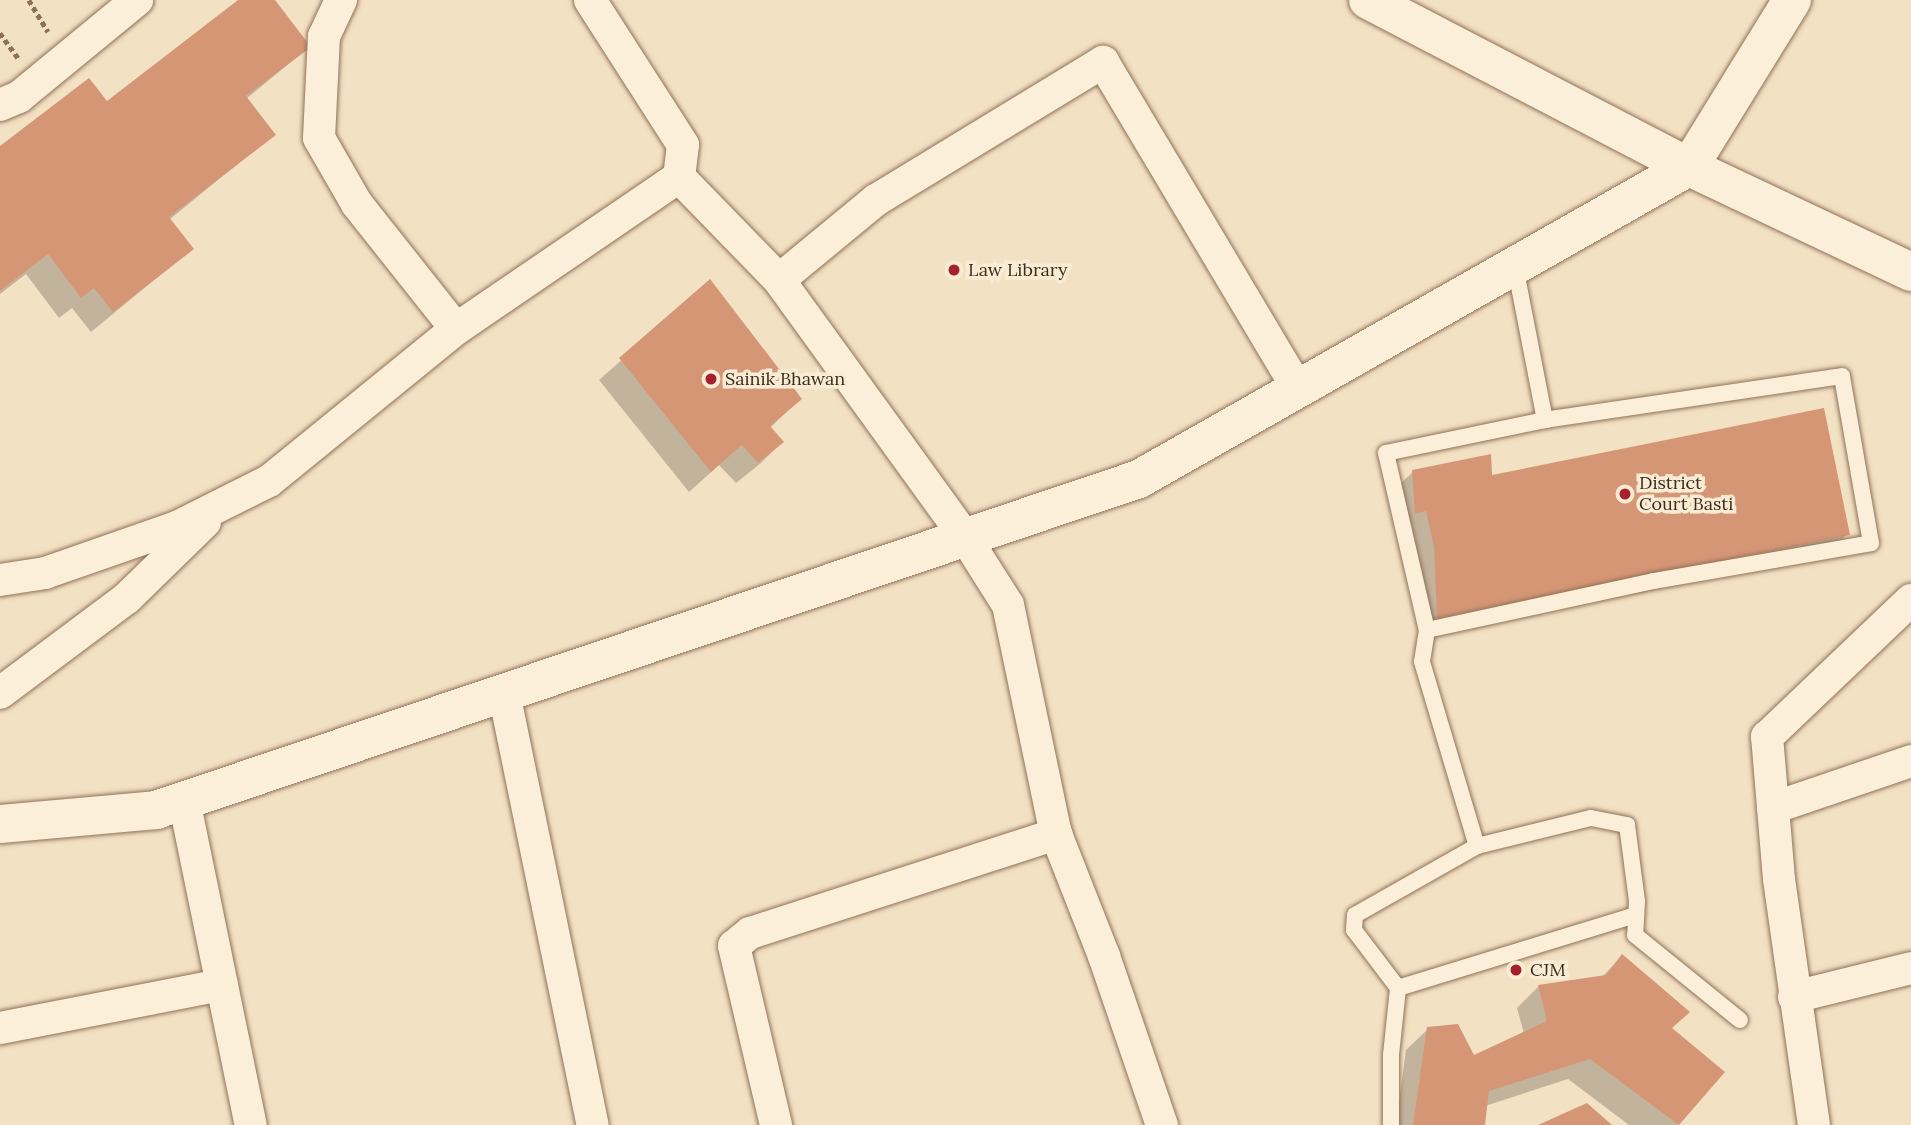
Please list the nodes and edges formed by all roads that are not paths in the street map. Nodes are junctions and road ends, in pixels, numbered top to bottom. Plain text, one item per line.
1 (137, 0) edge
2 (341, 0) edge
3 (590, 0) edge
4 (1368, 0) edge
5 (1792, 0) edge
6 (0, 105) edge
7 (1689, 167) junction
8 (679, 177) junction
9 (1515, 266) junction
10 (1911, 272) edge
11 (779, 280) junction
12 (456, 329) junction
13 (1298, 388) junction
14 (1545, 420) junction
15 (224, 503) junction
16 (965, 537) junction
17 (0, 580) edge
18 (1911, 600) edge
19 (1427, 630) junction
20 (0, 693) edge
21 (504, 693) junction
22 (1911, 761) edge
23 (184, 800) junction
24 (1773, 808) junction
25 (0, 824) edge
26 (1056, 834) junction
27 (1477, 846) junction
28 (1636, 915) junction
29 (1911, 968) edge
30 (222, 985) junction
31 (1398, 988) junction
32 (1794, 997) junction
33 (1740, 1020) dead end
34 (0, 1028) edge
35 (251, 1125) edge
36 (593, 1125) edge
37 (776, 1125) edge
38 (1162, 1125) edge
39 (1391, 1125) edge
40 (1814, 1125) edge

1 - 6 street
2 - 12 street
3 - 8 street
4 - 7 street
5 - 7 street
7 - 9 street
7 - 10 street
8 - 11 street
8 - 12 street
9 - 13 street
9 - 14 lane
11 - 13 street
11 - 16 street
12 - 15 street
13 - 16 street
14 - 19 lane
14 - 19 lane
15 - 17 street
15 - 20 street
16 - 21 street
16 - 26 street
18 - 24 street
19 - 27 lane
21 - 23 street
21 - 36 street
22 - 24 street
23 - 25 street
23 - 30 street
24 - 32 street
26 - 37 street
26 - 38 street
27 - 28 lane
27 - 31 lane
28 - 31 lane
28 - 33 lane
29 - 32 street
30 - 34 street
30 - 35 street
31 - 39 lane
32 - 40 street

